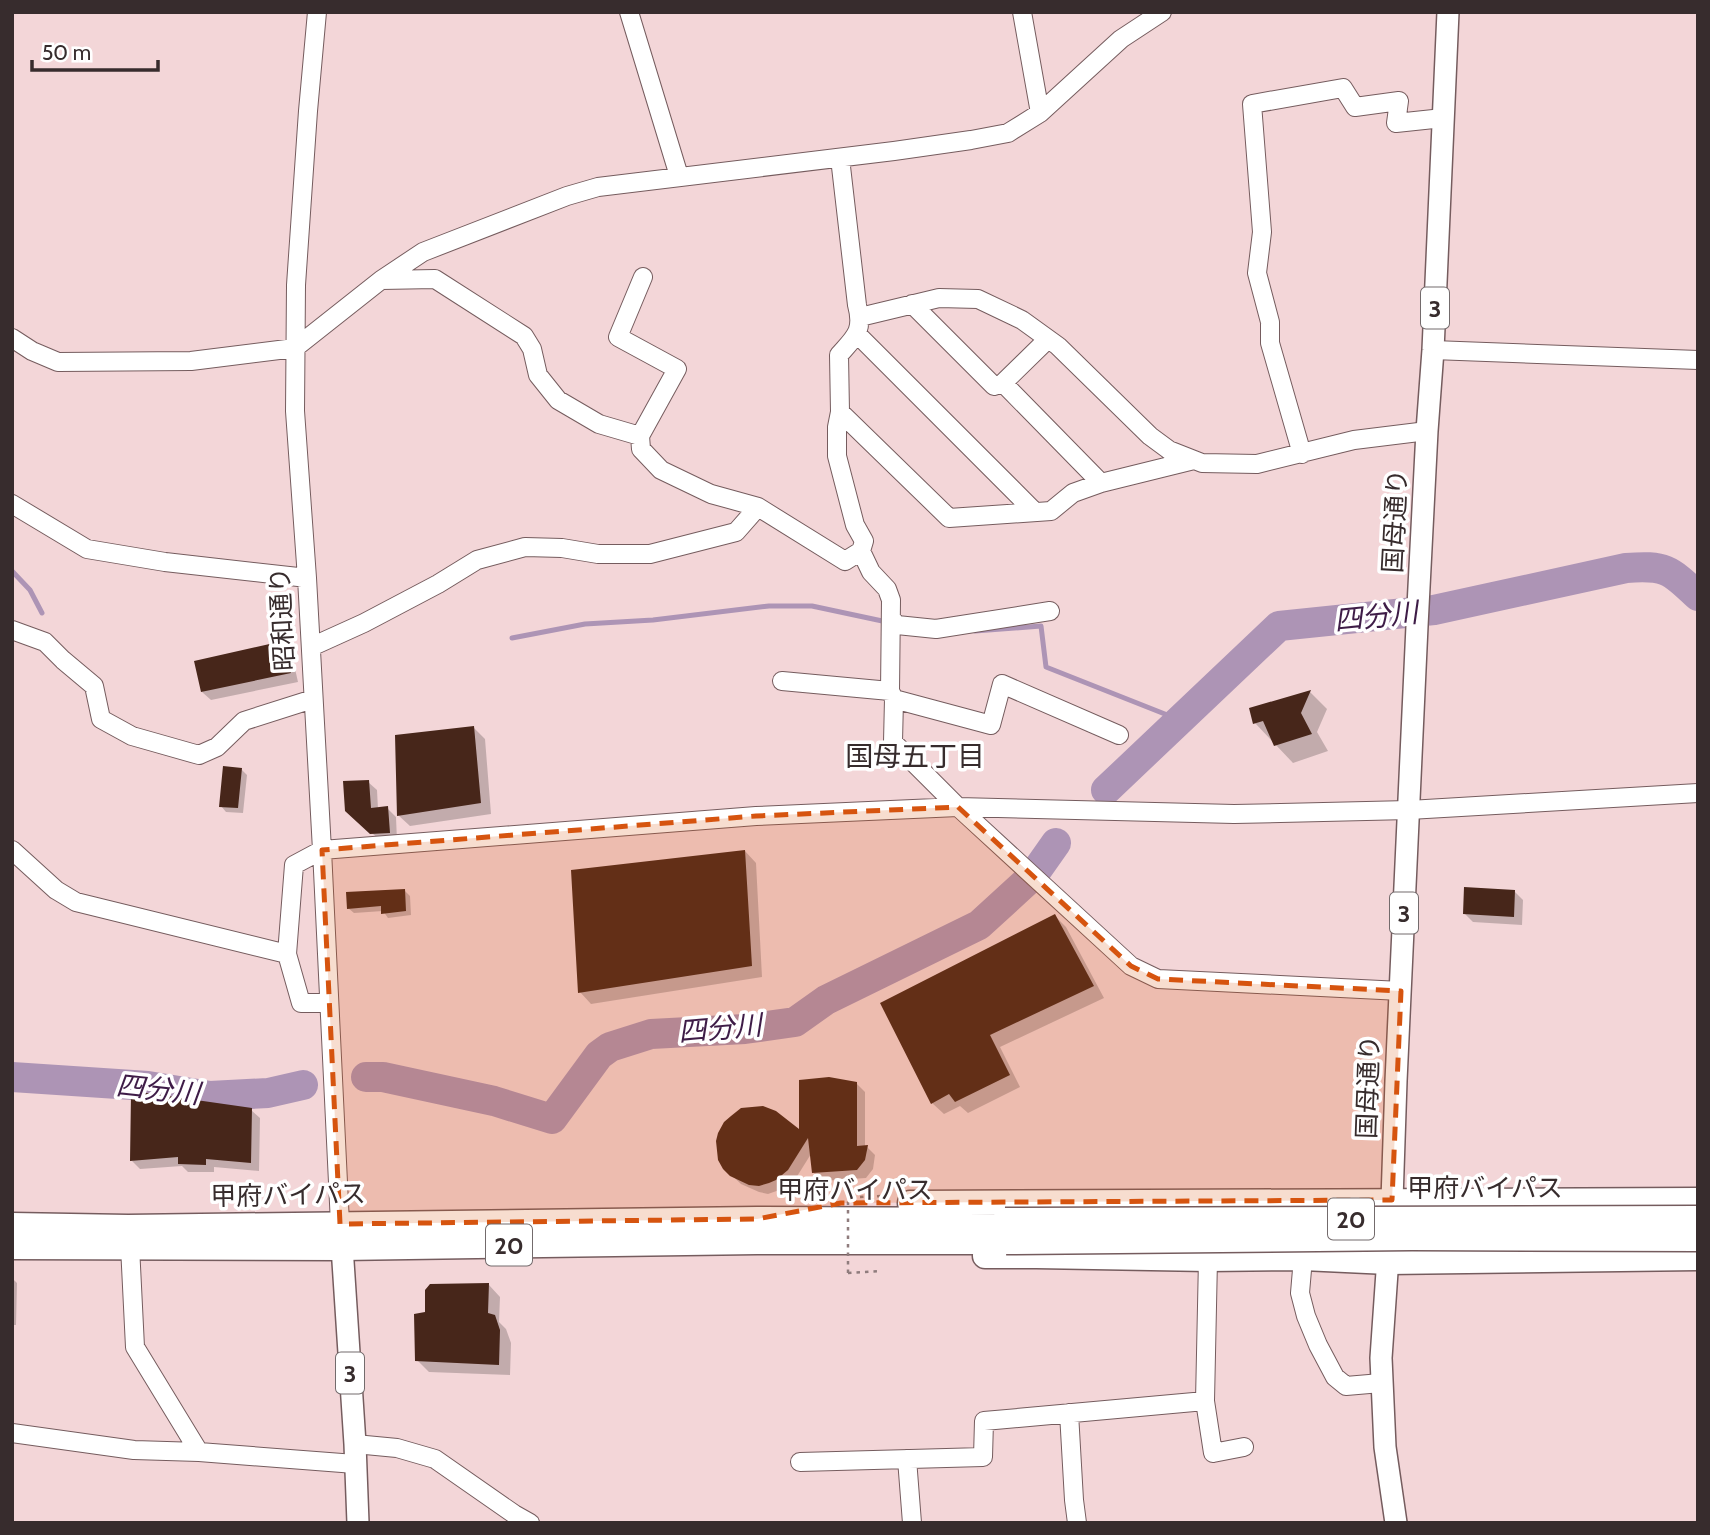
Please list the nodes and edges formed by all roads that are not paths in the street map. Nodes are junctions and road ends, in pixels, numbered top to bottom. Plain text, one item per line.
1 (317, 12) edge
2 (629, 12) edge
3 (1023, 12) edge
4 (1162, 12) edge
5 (1448, 12) edge
6 (1040, 113) junction
7 (1443, 118) junction
8 (841, 158) junction
9 (679, 176) junction
10 (643, 277) dead end
11 (381, 280) junction
12 (912, 304) junction
13 (859, 326) junction
14 (12, 338) edge
15 (1048, 339) junction
16 (295, 348) junction
17 (1433, 350) junction
18 (1698, 360) edge
19 (1003, 383) junction
20 (840, 412) junction
21 (1427, 431) junction
22 (640, 436) junction
23 (1302, 454) junction
24 (1194, 460) junction
25 (1101, 483) junction
26 (12, 504) edge
27 (758, 507) junction
28 (1035, 512) junction
29 (860, 551) junction
30 (307, 578) junction
31 (1050, 611) dead end
32 (891, 618) junction
33 (12, 630) edge
34 (311, 647) junction
35 (782, 681) dead end
36 (892, 695) junction
37 (313, 699) junction
38 (1119, 734) dead end
39 (1698, 793) edge
40 (958, 807) junction
41 (1409, 810) junction
42 (12, 850) edge
43 (323, 850) junction
44 (287, 954) junction
45 (1401, 991) junction
46 (329, 1003) junction
47 (1392, 1200) junction
48 (1698, 1200) edge
49 (1698, 1218) edge
50 (12, 1225) edge
51 (757, 1231) junction
52 (1005, 1231) junction
53 (341, 1236) junction
54 (1698, 1239) edge
55 (130, 1246) junction
56 (12, 1247) edge
57 (1303, 1258) junction
58 (1698, 1258) edge
59 (1208, 1259) junction
60 (1388, 1262) junction
61 (1381, 1383) junction
62 (1205, 1401) junction
63 (1069, 1413) junction
64 (13, 1435) edge
65 (1244, 1447) dead end
66 (199, 1452) junction
67 (355, 1454) junction
68 (907, 1459) junction
69 (800, 1462) dead end
70 (358, 1523) edge
71 (530, 1523) edge
72 (912, 1523) edge
73 (1077, 1523) edge
74 (1396, 1523) edge

1 - 16 street, 昭和通り
2 - 9 street
3 - 6 street
4 - 6 street
5 - 7 main road, 国母通り / 3
6 - 8 street
7 - 17 main road, 国母通り / 3
7 - 23 street
8 - 9 street
8 - 13 street
9 - 11 street
10 - 22 street
11 - 16 street
11 - 22 street
12 - 13 street
12 - 15 street
12 - 19 street
13 - 20 street
13 - 28 street
14 - 16 street
15 - 19 street
15 - 24 street
16 - 30 street, 昭和通り
17 - 18 street
17 - 21 main road, 国母通り / 3
19 - 25 street
20 - 28 street
20 - 29 street
21 - 23 street
21 - 41 main road, 国母通り / 3
22 - 27 street
23 - 24 street
24 - 25 street
25 - 28 street
26 - 30 street
27 - 29 street
27 - 34 street
29 - 32 street
30 - 34 street, 昭和通り
31 - 32 street
32 - 36 street
33 - 37 street
34 - 37 street, 昭和通り
35 - 36 street
36 - 38 street
36 - 40 street
37 - 43 street, 昭和通り
39 - 41 street
40 - 41 street
40 - 43 street
40 - 45 street
41 - 45 main road, 国母通り / 3
42 - 44 street
43 - 44 street
43 - 46 street, 昭和通り
44 - 46 street
45 - 47 main road, 国母通り / 3
46 - 53 street, 昭和通り
47 - 48 highway
47 - 51 highway
47 - 60 main road, 3
49 - 52 highway, 甲府バイパス / 20, bridge
50 - 53 highway, 甲府バイパス / 20
51 - 52 highway, 甲府バイパス / 20
51 - 53 highway, 甲府バイパス / 20
51 - 59 highway
52 - 54 highway, 甲府バイパス / 20, bridge
53 - 55 highway, 甲府バイパス / 20
53 - 67 main road, 3
55 - 56 highway, 甲府バイパス / 20
55 - 66 street
57 - 59 highway
57 - 60 highway
57 - 61 street
58 - 60 highway
59 - 62 street
60 - 61 main road, 3
61 - 74 main road, 3
62 - 63 street
62 - 65 street
63 - 68 street
63 - 73 street
64 - 66 street
66 - 67 street
67 - 70 main road, 3
67 - 71 street
68 - 69 street
68 - 72 street

